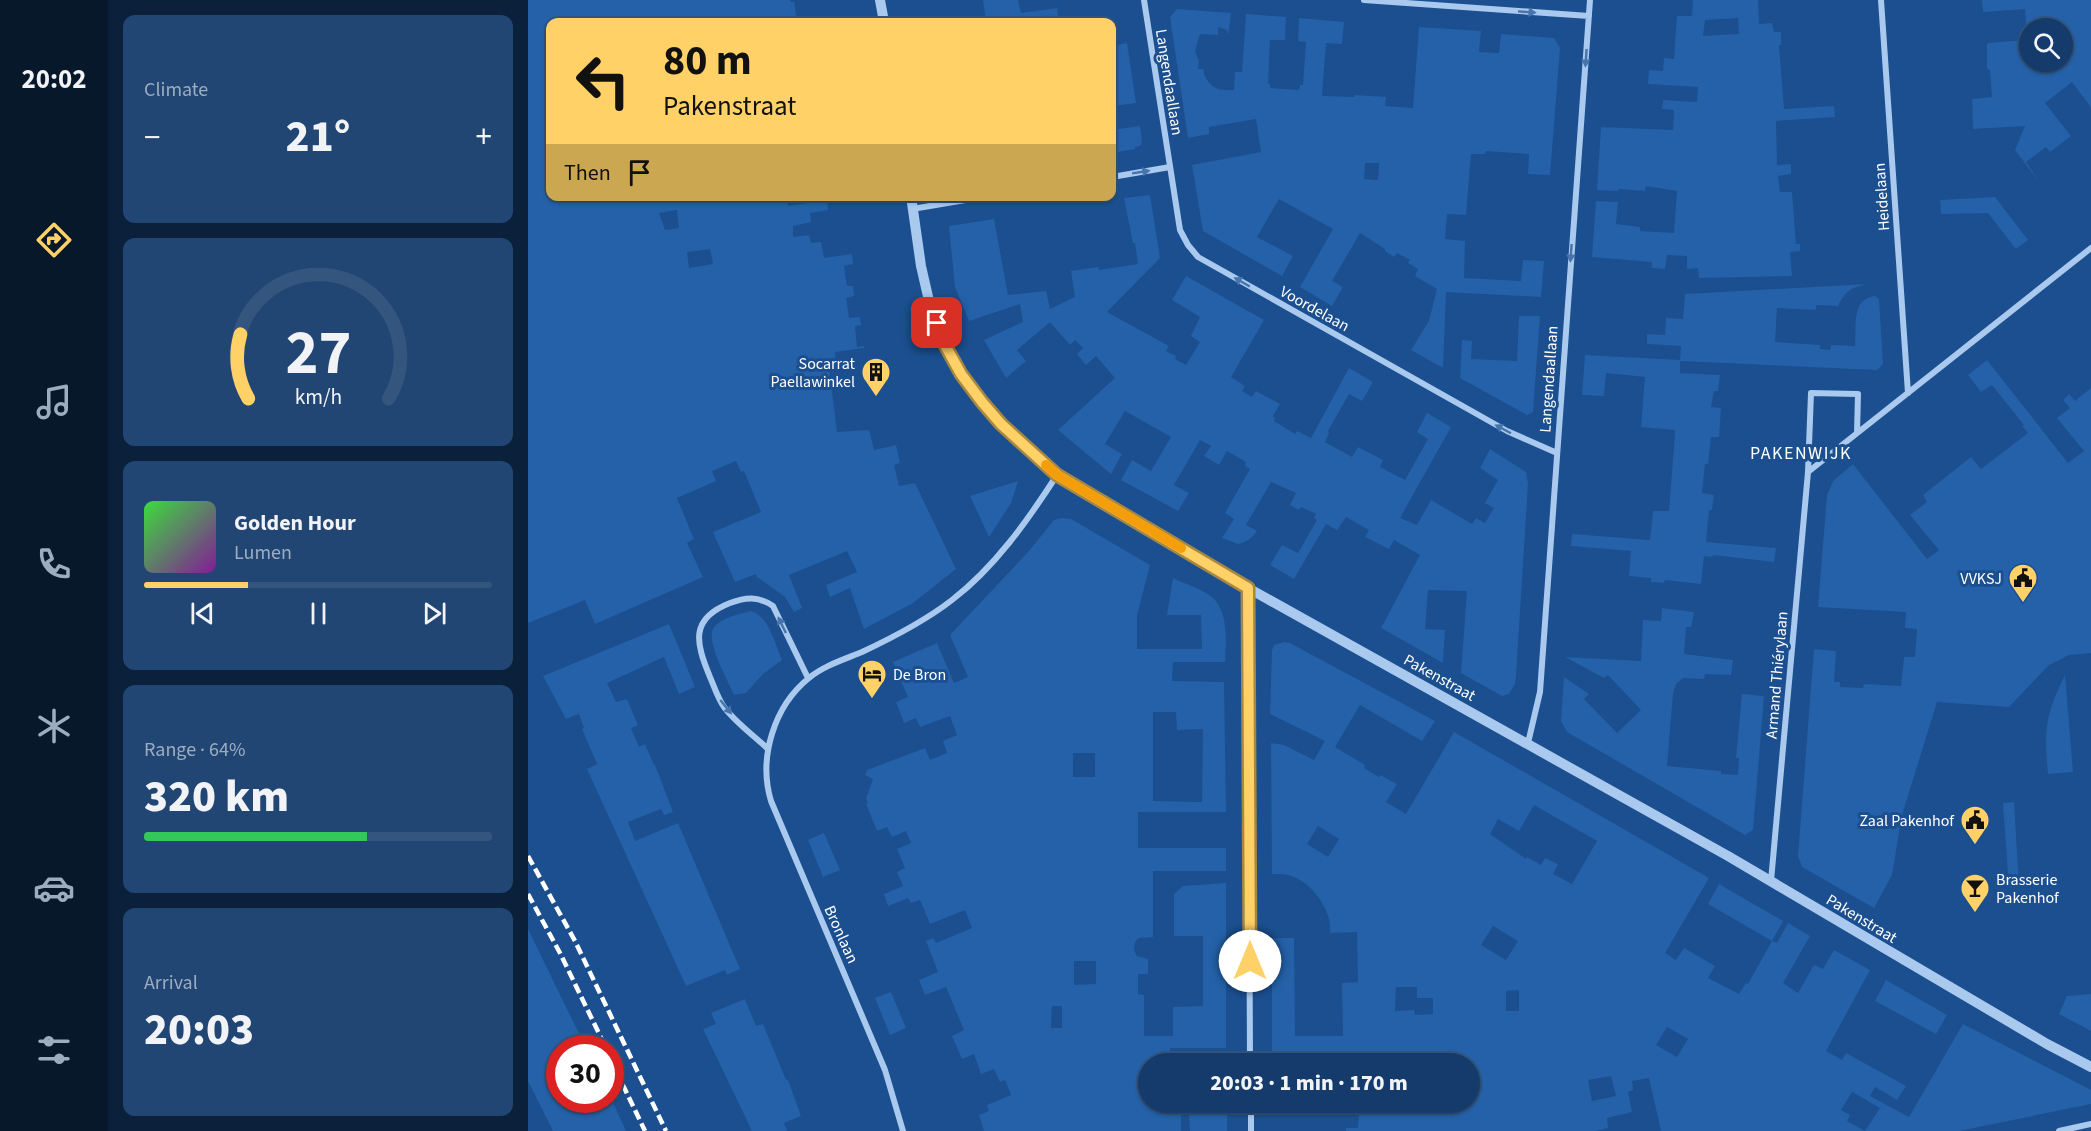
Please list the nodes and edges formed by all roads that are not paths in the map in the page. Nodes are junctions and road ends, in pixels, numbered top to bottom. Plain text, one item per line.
1 (880, 0) edge
2 (1144, 0) edge
3 (1364, 0) edge
4 (1590, 0) edge
5 (1881, 0) edge
6 (1588, 16) junction
7 (883, 18) edge
8 (1170, 167) junction
9 (1116, 176) edge
10 (911, 201) edge
11 (960, 201) edge
12 (912, 209) junction
13 (2091, 248) edge
14 (1908, 393) junction
15 (1857, 433) junction
16 (1557, 453) junction
17 (1808, 472) junction
18 (1057, 475) junction
19 (1248, 588) junction
20 (808, 678) junction
21 (1528, 743) junction
22 (768, 748) junction
23 (1770, 880) junction
24 (1250, 1053) edge
25 (2091, 1067) edge
26 (1251, 1113) edge
27 (2091, 1124) edge
28 (903, 1131) edge
29 (1251, 1131) edge
30 (2059, 1131) edge

1 - 7 street
2 - 8 street, Langendaallaan
3 -> 6 street
4 - 6 street, Langendaallaan
5 - 14 street, Heidelaan
6 -> 16 street, Langendaallaan
9 -> 8 street
16 -> 8 street, Voordelaan
10 - 12 street, Pakenstraat
11 - 12 street
12 - 18 street, Pakenstraat
13 - 14 street
14 - 15 street
15 - 17 street
15 - 17 street, Armand Thiérylaan
16 - 21 street, Langendaallaan
17 - 23 street, Armand Thiérylaan
18 - 19 street, Pakenstraat
18 - 20 street, Bronlaan
19 - 21 street, Pakenstraat
19 - 24 street
20 - 22 street, Bronlaan
20 -> 22 street
21 - 23 street, Pakenstraat
22 - 28 street, Bronlaan
23 - 25 street, Pakenstraat
26 - 29 street
27 - 30 street

